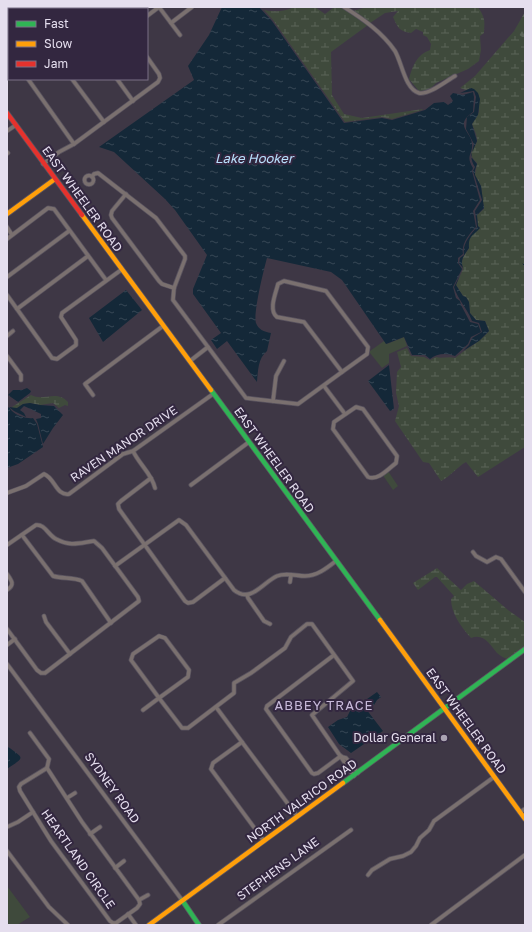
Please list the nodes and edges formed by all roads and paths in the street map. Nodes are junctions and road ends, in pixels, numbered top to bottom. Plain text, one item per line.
1 (159, 7) edge
2 (192, 7) edge
3 (344, 7) edge
4 (148, 15) edge
5 (171, 23) junction
6 (180, 35) dead end
7 (148, 58) edge
8 (455, 76) dead end
9 (29, 80) edge
10 (73, 80) edge
11 (118, 80) edge
12 (133, 101) junction
13 (7, 113) edge
14 (104, 122) junction
15 (16, 125) junction
16 (7, 131) edge
17 (74, 144) junction
18 (44, 164) junction
19 (92, 177) dead end
20 (55, 179) junction
21 (126, 194) junction
22 (7, 214) edge
23 (7, 227) edge
24 (70, 231) junction
25 (12, 235) junction
26 (7, 239) edge
27 (88, 256) junction
28 (121, 270) junction
29 (7, 277) edge
30 (106, 280) junction
31 (174, 288) junction
32 (7, 296) edge
33 (17, 309) junction
34 (163, 326) junction
35 (13, 332) dead end
36 (7, 336) edge
37 (208, 347) junction
38 (7, 356) edge
39 (190, 361) junction
40 (284, 361) dead end
41 (342, 372) junction
42 (21, 380) dead end
43 (324, 386) junction
44 (213, 394) junction
45 (93, 395) dead end
46 (273, 401) junction
47 (345, 414) junction
48 (248, 442) junction
49 (133, 450) junction
50 (151, 478) junction
51 (191, 485) dead end
52 (155, 488) dead end
53 (7, 493) edge
54 (22, 535) junction
55 (7, 545) edge
56 (144, 545) junction
57 (473, 552) dead end
58 (336, 561) junction
59 (115, 566) junction
60 (7, 574) edge
61 (291, 575) junction
62 (226, 578) junction
63 (290, 582) dead end
64 (7, 590) edge
65 (525, 592) edge
66 (247, 595) junction
67 (44, 616) dead end
68 (112, 623) junction
69 (270, 624) dead end
70 (7, 629) edge
71 (15, 640) junction
72 (7, 645) edge
73 (525, 649) edge
74 (70, 654) junction
75 (334, 655) junction
76 (7, 664) edge
77 (159, 698) junction
78 (216, 707) junction
79 (445, 709) junction
80 (143, 710) dead end
81 (30, 733) dead end
82 (242, 742) junction
83 (342, 757) junction
84 (48, 768) junction
85 (356, 774) junction
86 (494, 777) junction
87 (75, 793) dead end
88 (67, 798) junction
89 (525, 808) edge
90 (33, 812) junction
91 (520, 812) junction
92 (297, 816) junction
93 (525, 819) edge
94 (7, 827) edge
95 (100, 827) dead end
96 (351, 830) dead end
97 (90, 834) junction
98 (264, 841) junction
99 (7, 851) edge
100 (525, 854) edge
101 (124, 862) dead end
102 (115, 868) junction
103 (368, 875) dead end
104 (148, 895) dead end
105 (139, 900) junction
106 (182, 900) junction
107 (127, 915) junction
108 (68, 925) edge
109 (135, 925) edge
110 (149, 925) edge
111 (199, 925) edge
112 (218, 925) edge
113 (431, 925) edge

1 - 4 street
1 - 5 street
2 - 5 street
3 - 8 street
5 - 6 street
7 - 12 street
9 - 17 street
10 - 14 street
11 - 12 street
12 - 14 street
13 - 15 street, EAST WHEELER ROAD
14 - 17 street
15 - 16 street
15 - 18 street, EAST WHEELER ROAD
17 - 18 street
18 - 20 street, EAST WHEELER ROAD
19 - 21 street
20 - 22 street
20 - 28 street, EAST WHEELER ROAD
21 - 31 street
21 - 31 street
23 - 25 street
24 - 25 street
24 - 27 street
24 - 29 street
25 - 26 street
27 - 30 street
27 - 33 street
28 - 30 street
28 - 34 street, EAST WHEELER ROAD
30 - 33 street
31 - 37 street
32 - 33 street
34 - 39 street, EAST WHEELER ROAD
34 - 45 street
35 - 36 street
37 - 39 street
37 - 46 street
38 - 42 street
39 - 44 street, EAST WHEELER ROAD
40 - 46 street
41 - 41 street
41 - 43 street
43 - 46 street
43 - 47 street
44 - 48 street, EAST WHEELER ROAD
44 - 49 street, RAVEN MANOR DRIVE
47 - 47 street
48 - 51 street
48 - 58 street, EAST WHEELER ROAD
49 - 50 street
49 - 53 street, RAVEN MANOR DRIVE
50 - 52 street
50 - 56 street
54 - 55 street
54 - 59 street
54 - 68 street
56 - 59 street
56 - 62 street
56 - 62 street
57 - 65 street
58 - 61 street
58 - 79 street, EAST WHEELER ROAD
59 - 68 street
60 - 64 street
61 - 63 street
61 - 66 street
62 - 66 street
66 - 69 street
67 - 74 street
68 - 74 street
70 - 71 street
71 - 72 street
71 - 74 street
73 - 79 street, NORTH VALRICO ROAD
75 - 78 street
75 - 83 street
75 - 83 street
76 - 106 street, SYDNEY ROAD
77 - 77 street
77 - 78 street
77 - 80 street
78 - 82 street
79 - 85 street, NORTH VALRICO ROAD
79 - 86 street, EAST WHEELER ROAD
81 - 84 street
82 - 92 street
82 - 98 street
83 - 85 street
84 - 88 street, HEARTLAND CIRCLE
84 - 90 street, HEARTLAND CIRCLE
85 - 92 street, NORTH VALRICO ROAD
86 - 91 street, EAST WHEELER ROAD
86 - 103 street
87 - 88 street
88 - 97 street, HEARTLAND CIRCLE
89 - 91 street
90 - 94 street
90 - 107 street, HEARTLAND CIRCLE
91 - 93 street, EAST WHEELER ROAD
92 - 98 street, NORTH VALRICO ROAD
95 - 97 street
96 - 112 street, STEPHENS LANE
97 - 102 street, HEARTLAND CIRCLE
98 - 106 street, NORTH VALRICO ROAD
99 - 108 street
100 - 113 street
101 - 102 street
102 - 105 street, HEARTLAND CIRCLE
104 - 105 street
105 - 107 street, HEARTLAND CIRCLE
106 - 110 street, NORTH VALRICO ROAD
106 - 111 street, SYDNEY ROAD
107 - 109 street

